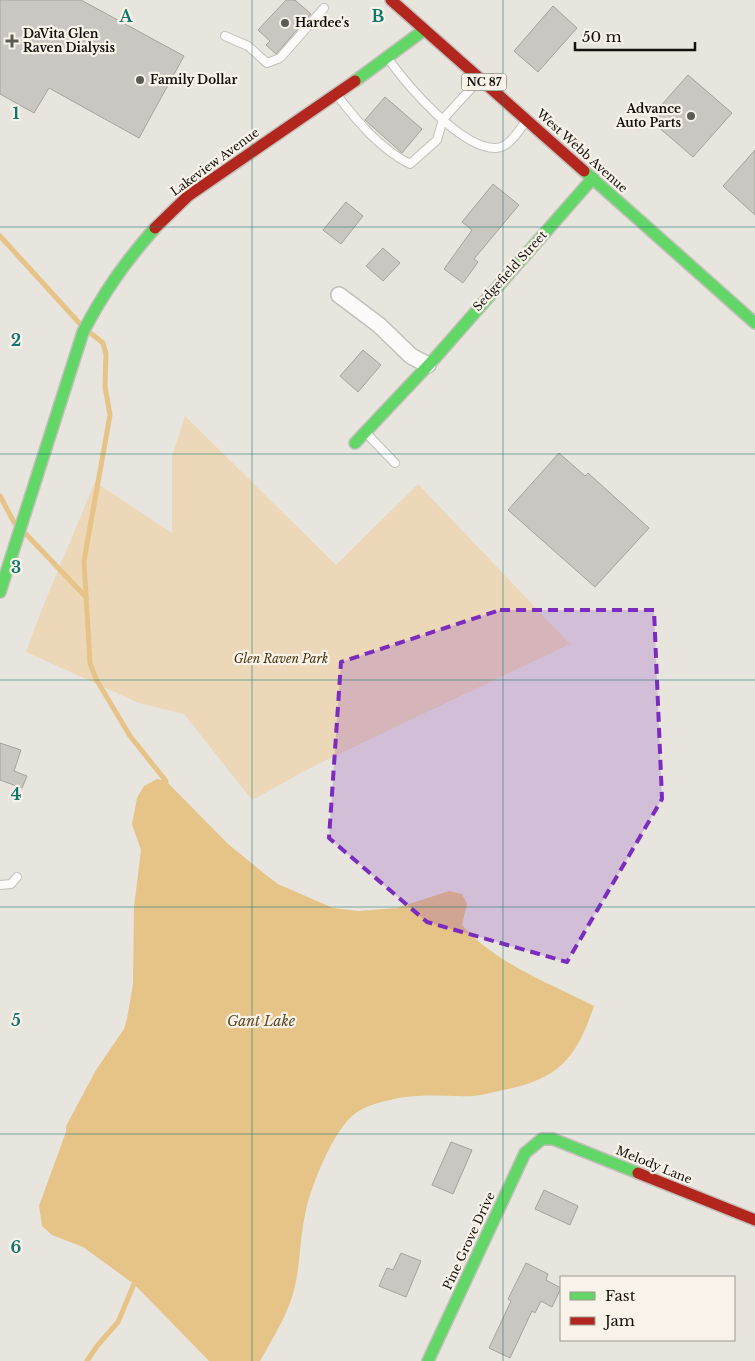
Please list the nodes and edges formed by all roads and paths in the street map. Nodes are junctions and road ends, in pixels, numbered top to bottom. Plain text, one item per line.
1 (391, 0) edge
2 (324, 8) dead end
3 (424, 30) junction
4 (225, 36) dead end
5 (388, 58) junction
6 (480, 79) junction
7 (336, 94) junction
8 (443, 119) junction
9 (527, 120) junction
10 (593, 178) junction
11 (339, 296) dead end
12 (755, 323) edge
13 (428, 365) junction
14 (365, 432) junction
15 (355, 443) dead end
16 (395, 463) dead end
17 (0, 592) edge
18 (17, 876) dead end
19 (0, 885) edge
20 (542, 1139) joint
21 (755, 1220) edge
22 (428, 1361) edge

1 - 3 main road, West Webb Avenue / NC 87
2 - 4 lane
3 - 5 main road, Lakeview Avenue
3 - 6 main road, West Webb Avenue / NC 87
5 - 7 main road, Lakeview Avenue
5 - 8 lane
6 - 8 lane
6 - 9 main road, West Webb Avenue / NC 87
7 - 8 lane
7 - 17 main road, Lakeview Avenue
8 - 9 lane
9 - 10 main road, West Webb Avenue / NC 87
10 - 12 main road, West Webb Avenue / NC 87
10 - 13 main road, Sedgefield Street
11 - 13 street
13 - 14 main road, Sedgefield Street
14 - 15 main road, Sedgefield Street
14 - 16 lane
18 - 19 lane
20 - 21 main road, Melody Lane
20 - 22 main road, Pine Grove Drive

